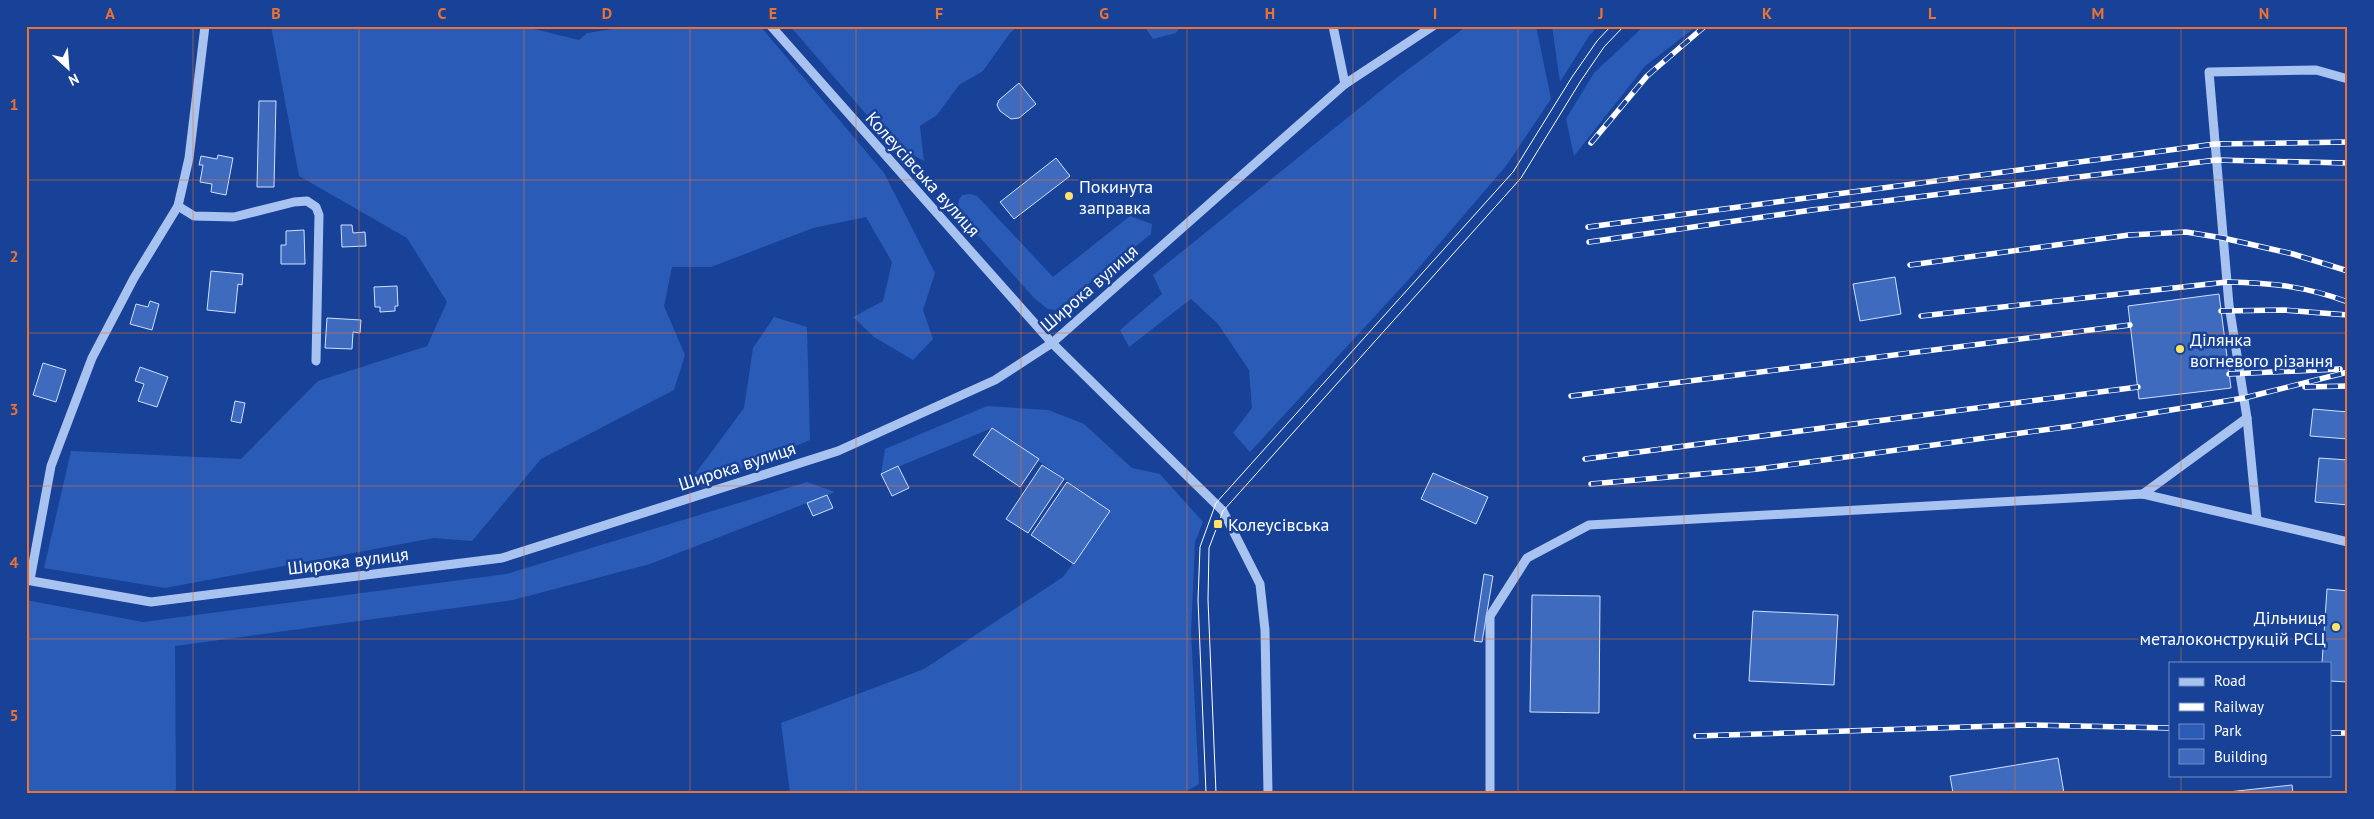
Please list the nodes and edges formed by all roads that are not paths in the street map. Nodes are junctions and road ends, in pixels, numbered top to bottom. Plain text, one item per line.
1 (205, 26) edge
2 (771, 26) edge
3 (1333, 26) edge
4 (1433, 26) edge
5 (2348, 79) edge
6 (1345, 84) junction
7 (178, 206) junction
8 (1052, 343) junction
9 (316, 361) dead end
10 (2246, 418) junction
11 (2143, 494) junction
12 (2257, 520) junction
13 (2348, 542) edge
14 (28, 580) edge
15 (1268, 793) edge
16 (1490, 793) edge

1 - 7 street
2 - 8 street, Колеусівська вулиця
3 - 6 street
4 - 6 street, Широка вулиця
5 - 10 street
6 - 8 street, Широка вулиця
7 - 9 street
7 - 14 street
8 - 14 street, Широка вулиця
8 - 15 street, Колеусівська вулиця
10 - 11 street
10 - 12 street
11 - 12 street
11 - 16 street
12 - 13 street

